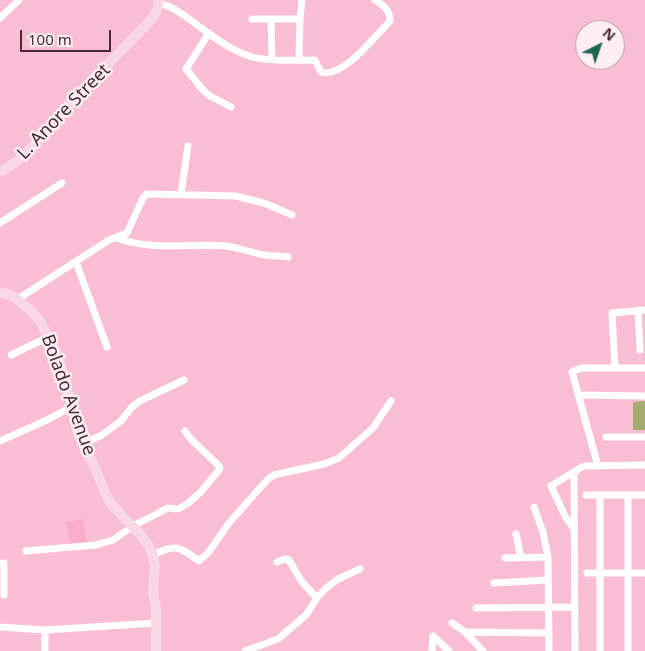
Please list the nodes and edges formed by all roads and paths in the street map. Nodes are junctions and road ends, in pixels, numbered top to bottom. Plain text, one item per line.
1 (19, 0) edge
2 (302, 0) edge
3 (375, 0) edge
4 (158, 1) edge
5 (0, 18) edge
6 (252, 19) dead end
7 (271, 19) junction
8 (300, 19) junction
9 (208, 33) junction
10 (272, 59) junction
11 (299, 60) junction
12 (231, 107) dead end
13 (188, 146) dead end
14 (0, 172) edge
15 (62, 183) dead end
16 (181, 194) junction
17 (292, 215) dead end
18 (0, 223) edge
19 (116, 238) junction
20 (288, 257) dead end
21 (76, 262) junction
22 (0, 294) edge
23 (18, 299) junction
24 (641, 310) edge
25 (48, 337) junction
26 (642, 337) edge
27 (107, 347) dead end
28 (640, 350) dead end
29 (10, 355) dead end
30 (615, 368) junction
31 (645, 368) edge
32 (184, 380) dead end
33 (578, 395) junction
34 (645, 396) edge
35 (391, 401) dead end
36 (71, 407) junction
37 (185, 431) dead end
38 (606, 436) dead end
39 (645, 436) edge
40 (0, 441) edge
41 (82, 444) junction
42 (598, 466) junction
43 (645, 466) edge
44 (574, 473) junction
45 (586, 495) dead end
46 (600, 495) junction
47 (628, 495) junction
48 (645, 495) edge
49 (534, 507) dead end
50 (133, 526) junction
51 (574, 529) junction
52 (516, 534) dead end
53 (26, 551) dead end
54 (153, 555) junction
55 (548, 557) junction
56 (505, 558) dead end
57 (521, 558) junction
58 (277, 562) dead end
59 (0, 563) edge
60 (360, 569) dead end
61 (587, 573) dead end
62 (600, 573) junction
63 (628, 573) junction
64 (645, 573) edge
65 (548, 580) junction
66 (494, 583) dead end
67 (4, 595) dead end
68 (317, 598) junction
69 (549, 607) junction
70 (574, 607) junction
71 (476, 608) dead end
72 (156, 623) junction
73 (452, 623) dead end
74 (0, 627) edge
75 (45, 630) junction
76 (464, 632) junction
77 (549, 633) junction
78 (440, 648) edge
79 (45, 651) edge
80 (156, 651) edge
81 (245, 651) edge
82 (432, 651) edge
83 (449, 651) edge
84 (483, 651) edge
85 (549, 651) edge
86 (575, 651) edge
87 (600, 651) edge
88 (628, 651) edge

1 - 5 street
2 - 8 street
3 - 11 street
4 - 9 street
4 - 14 street, L. Anore Street
6 - 7 street
7 - 8 street
7 - 10 street
8 - 11 street
9 - 10 street
9 - 12 street
10 - 11 street
13 - 16 street
15 - 18 street
16 - 17 street
16 - 19 street
19 - 20 street
19 - 21 street
21 - 23 street
21 - 27 street
22 - 23 street, Bolado Avenue
23 - 25 street, Bolado Avenue
24 - 26 street
24 - 30 street
25 - 29 street
25 - 36 street, Bolado Avenue
26 - 28 street
30 - 31 street
30 - 33 street
32 - 41 street
33 - 34 street
33 - 42 street
35 - 54 street
36 - 40 street
36 - 41 street, Bolado Avenue
37 - 50 street
38 - 39 street
41 - 50 street, Bolado Avenue
42 - 43 street
42 - 44 street
44 - 51 street
44 - 51 street
45 - 46 street
46 - 47 street
46 - 62 street
47 - 48 street
47 - 63 street
49 - 55 street
50 - 53 street
50 - 54 street, Bolado Avenue
51 - 70 street
52 - 57 street
54 - 72 street
55 - 57 street
55 - 65 street
56 - 57 street
58 - 68 street
59 - 67 street
60 - 68 street
61 - 62 street
62 - 63 street
62 - 87 street
63 - 64 street
63 - 88 street
65 - 66 street
65 - 69 street
68 - 81 street
69 - 70 street
69 - 71 street
69 - 77 street
70 - 86 street
72 - 75 street
72 - 80 street
73 - 76 street
74 - 75 street
75 - 79 street
76 - 77 street
76 - 84 street
77 - 85 street
78 - 82 street
78 - 83 street

